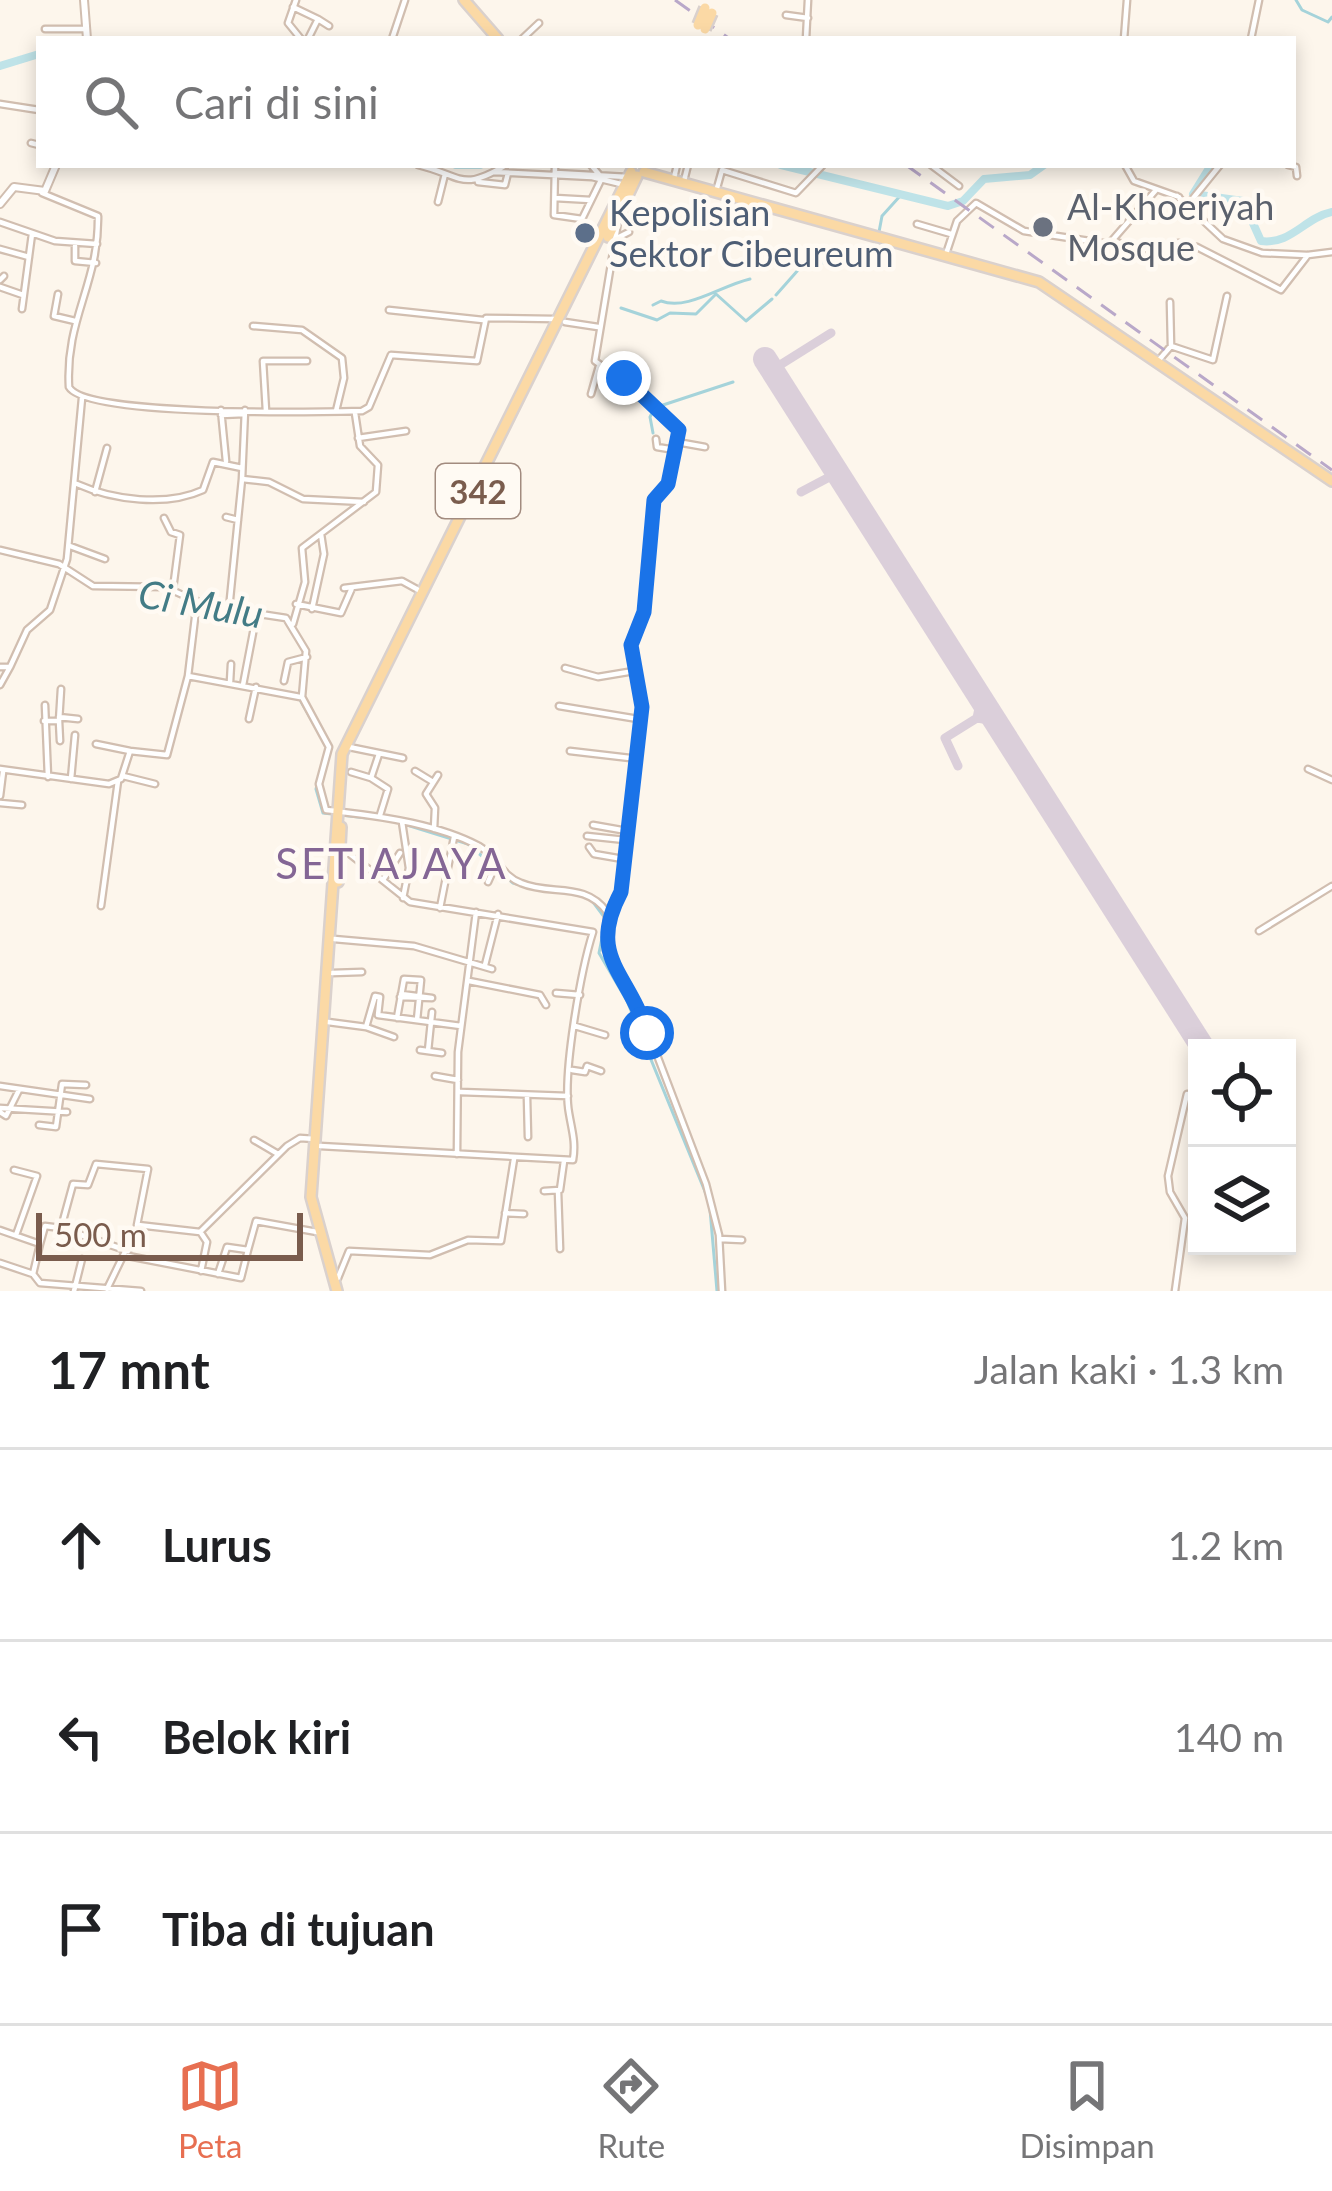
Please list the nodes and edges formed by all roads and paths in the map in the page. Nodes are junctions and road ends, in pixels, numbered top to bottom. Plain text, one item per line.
1 (84, 0) edge
2 (405, 0) edge
3 (464, 0) edge
4 (808, 0) edge
5 (1127, 0) edge
6 (1259, 0) edge
7 (294, 3) edge
8 (711, 5) edge
9 (786, 15) dead end
10 (808, 18) junction
11 (318, 20) junction
12 (539, 23) dead end
13 (329, 26) dead end
14 (45, 29) dead end
15 (86, 29) junction
16 (699, 33) edge
17 (87, 36) edge
18 (302, 36) edge
19 (307, 36) edge
20 (393, 36) edge
21 (495, 36) edge
22 (525, 36) edge
23 (806, 36) edge
24 (1124, 36) edge
25 (1252, 36) edge
26 (0, 104) edge
27 (36, 110) edge
28 (1296, 167) edge
29 (54, 168) edge
30 (434, 168) edge
31 (501, 168) edge
32 (677, 168) edge
33 (686, 168) edge
34 (820, 168) edge
35 (935, 168) edge
36 (1127, 168) edge
37 (1218, 168) edge
38 (592, 170) edge
39 (494, 172) junction
40 (554, 172) edge
41 (508, 173) junction
42 (635, 173) edge
43 (446, 174) junction
44 (1298, 176) dead end
45 (602, 177) junction
46 (455, 181) junction
47 (478, 182) junction
48 (443, 184) junction
49 (678, 185) junction
50 (959, 186) dead end
51 (1156, 190) junction
52 (42, 193) junction
53 (715, 195) junction
54 (1177, 196) junction
55 (555, 198) junction
56 (593, 200) junction
57 (438, 202) dead end
58 (0, 204) edge
59 (542, 211) dead end
60 (620, 211) junction
61 (557, 215) junction
62 (0, 222) edge
63 (917, 224) dead end
64 (629, 232) dead end
65 (32, 234) junction
66 (951, 234) junction
67 (615, 239) junction
68 (1114, 242) junction
69 (75, 244) junction
70 (97, 244) junction
71 (0, 249) edge
72 (1332, 252) edge
73 (945, 255) junction
74 (1308, 256) junction
75 (30, 257) junction
76 (96, 263) junction
77 (1, 281) edge
78 (582, 284) junction
79 (58, 294) dead end
80 (26, 296) junction
81 (1227, 296) dead end
82 (1170, 302) dead end
83 (22, 309) dead end
84 (389, 310) dead end
85 (483, 320) junction
86 (75, 321) junction
87 (563, 321) junction
88 (253, 326) dead end
89 (598, 327) junction
90 (1171, 346) junction
91 (307, 361) dead end
92 (1158, 362) junction
93 (599, 366) junction
94 (592, 394) dead end
95 (82, 398) junction
96 (266, 411) junction
97 (336, 411) junction
98 (355, 411) junction
99 (221, 412) junction
100 (245, 412) junction
101 (242, 425) dead end
102 (406, 431) dead end
103 (358, 438) junction
104 (656, 439) dead end
105 (677, 442) junction
106 (226, 444) junction
107 (705, 447) dead end
108 (107, 448) dead end
109 (675, 450) junction
110 (240, 465) junction
111 (242, 479) junction
112 (1332, 481) edge
113 (77, 484) junction
114 (95, 492) junction
115 (190, 496) junction
116 (147, 499) junction
117 (364, 502) junction
118 (192, 504) dead end
119 (146, 508) dead end
120 (226, 517) dead end
121 (164, 518) dead end
122 (238, 520) junction
123 (321, 534) junction
124 (70, 546) junction
125 (0, 550) edge
126 (105, 559) dead end
127 (64, 568) junction
128 (173, 589) junction
129 (419, 599) junction
130 (296, 604) junction
131 (196, 605) junction
132 (312, 609) junction
133 (229, 610) junction
134 (257, 614) junction
135 (293, 623) junction
136 (305, 657) junction
137 (231, 664) dead end
138 (0, 667) edge
139 (10, 667) junction
140 (565, 668) dead end
141 (634, 670) junction
142 (188, 676) junction
143 (598, 677) junction
144 (284, 681) dead end
145 (230, 682) junction
146 (243, 685) junction
147 (0, 686) edge
148 (256, 687) junction
149 (61, 689) dead end
150 (597, 692) dead end
151 (300, 697) junction
152 (45, 705) dead end
153 (559, 706) dead end
154 (59, 719) junction
155 (78, 719) dead end
156 (249, 719) dead end
157 (638, 719) junction
158 (44, 721) junction
159 (75, 735) dead end
160 (59, 741) dead end
161 (96, 744) dead end
162 (349, 747) junction
163 (130, 751) junction
164 (570, 751) dead end
165 (379, 754) junction
166 (403, 758) dead end
167 (632, 758) junction
168 (2, 769) edge
169 (1308, 769) dead end
170 (415, 771) dead end
171 (351, 772) dead end
172 (438, 775) dead end
173 (48, 777) junction
174 (121, 778) junction
175 (371, 778) junction
176 (71, 779) junction
177 (1332, 780) edge
178 (433, 782) junction
179 (155, 784) dead end
180 (341, 790) junction
181 (0, 800) edge
182 (22, 805) dead end
183 (339, 814) junction
184 (380, 815) junction
185 (402, 824) junction
186 (593, 824) dead end
187 (435, 829) junction
188 (627, 831) junction
189 (587, 836) dead end
190 (453, 839) junction
191 (625, 840) junction
192 (340, 847) junction
193 (589, 847) dead end
194 (400, 854) dead end
195 (623, 859) junction
196 (495, 864) junction
197 (383, 880) junction
198 (488, 882) dead end
199 (1332, 886) edge
200 (403, 899) junction
201 (101, 906) dead end
202 (440, 908) junction
203 (476, 912) junction
204 (607, 912) junction
205 (498, 914) junction
206 (1259, 931) dead end
207 (476, 934) junction
208 (490, 937) junction
209 (334, 939) junction
210 (597, 950) junction
211 (470, 964) junction
212 (362, 972) dead end
213 (332, 973) junction
214 (469, 981) junction
215 (556, 993) dead end
216 (580, 995) junction
217 (401, 996) junction
218 (419, 998) junction
219 (546, 1005) dead end
220 (432, 1012) dead end
221 (397, 1018) junction
222 (417, 1020) junction
223 (328, 1022) junction
224 (431, 1022) junction
225 (461, 1026) junction
226 (575, 1026) junction
227 (366, 1027) junction
228 (605, 1035) dead end
229 (394, 1037) dead end
230 (442, 1053) dead end
231 (572, 1070) junction
232 (601, 1071) dead end
233 (435, 1076) dead end
234 (460, 1080) junction
235 (86, 1085) dead end
236 (1, 1089) edge
237 (19, 1090) junction
238 (460, 1092) junction
239 (1187, 1094) dead end
240 (60, 1095) junction
241 (570, 1096) junction
242 (527, 1097) junction
243 (90, 1099) dead end
244 (14, 1106) junction
245 (0, 1110) edge
246 (62, 1111) junction
247 (39, 1125) dead end
248 (68, 1126) dead end
249 (56, 1127) junction
250 (528, 1137) dead end
251 (254, 1140) dead end
252 (318, 1143) junction
253 (278, 1154) junction
254 (442, 1154) junction
255 (457, 1154) junction
256 (514, 1159) junction
257 (564, 1161) junction
258 (442, 1164) dead end
259 (14, 1170) dead end
260 (315, 1173) junction
261 (544, 1191) dead end
262 (558, 1191) junction
263 (504, 1213) junction
264 (524, 1214) dead end
265 (138, 1225) junction
266 (61, 1228) junction
267 (0, 1230) edge
268 (200, 1232) junction
269 (316, 1232) junction
270 (16, 1235) junction
271 (720, 1239) junction
272 (742, 1240) dead end
273 (40, 1244) junction
274 (560, 1249) dead end
275 (248, 1250) junction
276 (127, 1254) junction
277 (82, 1259) dead end
278 (0, 1263) edge
279 (200, 1270) junction
280 (33, 1274) junction
281 (218, 1274) junction
282 (76, 1282) junction
283 (49, 1287) edge
284 (339, 1287) edge
285 (91, 1288) edge
286 (107, 1289) edge
287 (74, 1291) edge
288 (141, 1291) edge
289 (722, 1291) edge
290 (1175, 1291) edge

1 - 15 street
2 - 20 street
3 - 21 main road
4 - 10 street
5 - 24 street
6 - 25 street
7 - 11 street
7 - 18 street
8 - 16 main road, bridge
9 - 10 street
10 - 23 street
11 - 13 street
11 - 19 street
12 - 22 street
14 - 15 street
15 - 17 street
26 - 27 street
28 - 44 street
29 - 52 street
30 - 43 street
31 - 39 street
32 - 49 street
33 - 49 street
34 - 53 street
35 - 50 street
36 - 51 street
37 - 54 street
38 - 40 street
38 - 45 street
39 - 41 street
39 - 47 street
40 - 41 street
40 - 55 street
41 - 47 street
42 - 45 street
42 - 49 main road
42 - 60 main road, 342
42 - 78 main road, 342
43 - 46 street
43 - 48 street
45 - 56 street
46 - 47 street
46 - 48 street
48 - 57 street
49 - 53 main road
51 - 54 street
51 - 68 street
52 - 58 street
52 - 70 street
53 - 73 main road
54 - 74 street
55 - 56 street
55 - 61 street
56 - 61 street
59 - 61 street
60 - 67 street
60 - 78 main road, 342
62 - 65 street
63 - 66 street
64 - 67 street
65 - 69 street
65 - 75 street
66 - 68 street
66 - 73 street
67 - 89 street
68 - 74 street
69 - 70 street
69 - 76 street
70 - 76 street
71 - 75 street
72 - 74 street
73 - 92 main road
75 - 80 street
76 - 86 street
77 - 80 street
78 - 87 main road, 342
79 - 86 street
80 - 83 street
81 - 90 street
82 - 90 street
84 - 85 street
85 - 87 street
85 - 98 street
86 - 95 street
87 - 89 street
87 - 129 main road, 342
88 - 97 street
89 - 93 street
90 - 92 street
91 - 96 street
92 - 112 main road
93 - 94 street
93 - 105 street
95 - 99 street
95 - 113 street
96 - 97 street
96 - 100 street
97 - 98 street
98 - 103 street
99 - 100 street
99 - 106 street
100 - 110 street
101 - 106 street
102 - 103 street
103 - 117 street
104 - 109 street
105 - 107 street
105 - 109 street
106 - 110 street
108 - 114 street
109 - 141 street
110 - 111 street
110 - 115 street
111 - 117 street
111 - 122 street
113 - 114 street
113 - 124 street
114 - 116 street
115 - 116 street
115 - 118 street
116 - 119 street
117 - 123 street
120 - 122 street
121 - 128 street
122 - 133 street
123 - 130 street
123 - 132 street
124 - 126 street
124 - 127 street
125 - 127 street
127 - 128 street
127 - 139 street
128 - 131 street
129 - 132 street
129 - 162 main road, 342
129 - 180 main road, 342
130 - 132 street
130 - 135 street
131 - 133 street
131 - 142 street
133 - 134 street
134 - 135 street
134 - 146 street
135 - 136 street
136 - 144 street
136 - 151 street
137 - 145 street
138 - 139 street
139 - 147 street
140 - 143 street
141 - 143 street
141 - 157 street
142 - 145 street
142 - 163 street
143 - 150 street
145 - 146 street
146 - 148 street
148 - 151 street
148 - 156 street
149 - 154 street
151 - 183 street
152 - 158 street
153 - 157 street
154 - 155 street
154 - 158 street
154 - 160 street
157 - 167 street
158 - 173 street
159 - 176 street
161 - 163 street
162 - 165 street
162 - 180 main road, 342
163 - 174 street
164 - 167 street
165 - 166 street
165 - 175 street
167 - 188 street
168 - 173 street
168 - 181 street
169 - 177 street
170 - 178 street
171 - 175 street
172 - 178 street
173 - 176 street
174 - 176 street
174 - 179 street
174 - 201 street
175 - 184 street
178 - 187 street
180 - 183 main road, 342
181 - 182 street
183 - 184 street
183 - 192 main road, 342
183 - 252 main road, 342
184 - 185 street
185 - 187 street
185 - 200 street
186 - 188 street
187 - 190 street
188 - 191 street
189 - 191 street
190 - 196 street
190 - 202 street
191 - 195 street
192 - 197 street
192 - 209 main road, 342
193 - 195 street
194 - 197 street
195 - 204 street
196 - 198 street
196 - 204 street
197 - 200 street
199 - 206 street
200 - 202 street
202 - 203 street
203 - 205 street
203 - 207 street
204 - 210 street
205 - 208 street
205 - 210 street
207 - 208 street
207 - 211 street
208 - 211 street
209 - 211 street
209 - 213 main road, 342
210 - 216 street
210 - 271 street
211 - 214 street
212 - 213 street
213 - 223 main road, 342
214 - 219 street
214 - 225 street
215 - 216 street
216 - 226 street
217 - 218 street
217 - 218 street
217 - 221 street
218 - 222 street
220 - 224 street
221 - 222 street
221 - 227 street
222 - 224 street
223 - 227 street
223 - 252 main road, 342
224 - 225 street
224 - 230 street
225 - 234 street
226 - 228 street
226 - 231 street
227 - 229 street
231 - 232 street
231 - 241 street
233 - 234 street
234 - 238 street
235 - 240 street
236 - 237 street
237 - 240 street
237 - 244 street
238 - 242 street
238 - 255 street
239 - 290 street
240 - 243 street
240 - 246 street
241 - 242 street
241 - 257 street
242 - 250 street
244 - 245 street
244 - 246 street
246 - 249 street
247 - 249 street
248 - 249 street
251 - 253 street
252 - 253 street
252 - 254 street
252 - 260 main road, 342
253 - 268 street
254 - 255 street
254 - 258 street
255 - 256 street
256 - 257 street
256 - 263 street
257 - 262 street
259 - 270 street
260 - 269 main road, 342
260 - 284 main road, 342
261 - 262 street
262 - 274 street
263 - 264 street
263 - 284 street
265 - 266 street
265 - 268 street
265 - 276 street
266 - 273 street
266 - 276 street
267 - 270 street
268 - 279 street
269 - 275 street
269 - 284 main road, 342
270 - 273 street
271 - 272 street
271 - 289 street
273 - 280 street
275 - 281 street
275 - 281 street
276 - 279 street
276 - 286 street
277 - 282 street
278 - 280 street
279 - 281 street
280 - 283 street
282 - 283 street
282 - 285 street
282 - 287 street
285 - 286 street
286 - 288 street

